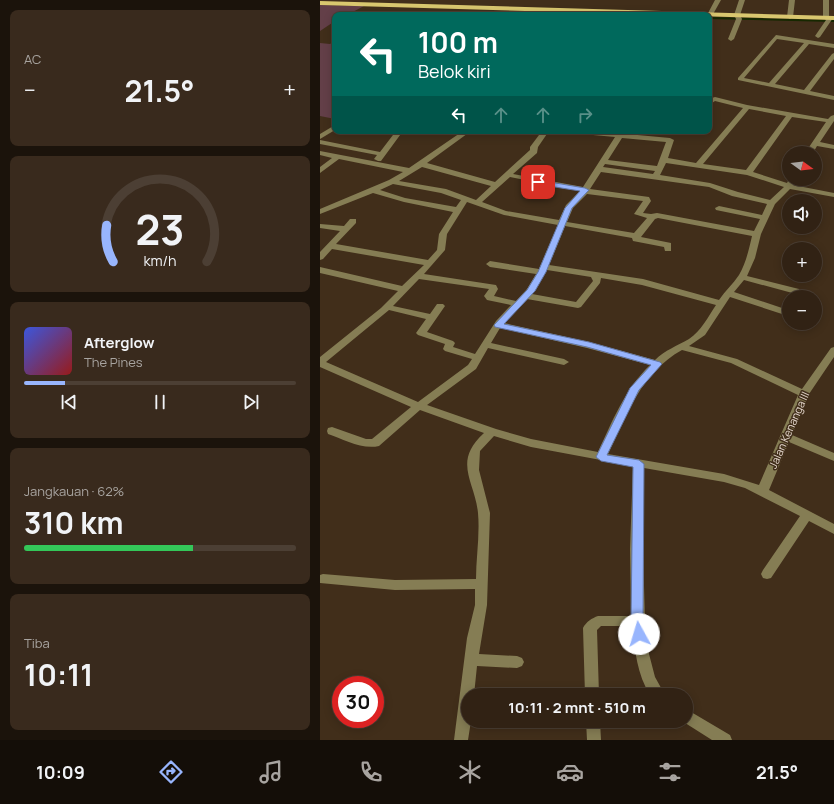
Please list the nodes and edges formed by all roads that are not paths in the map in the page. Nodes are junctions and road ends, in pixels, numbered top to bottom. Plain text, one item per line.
1 (718, 0) edge
2 (742, 0) edge
3 (792, 0) edge
4 (826, 0) edge
5 (320, 3) edge
6 (569, 12) edge
7 (711, 12) edge
8 (712, 14) edge
9 (737, 15) junction
10 (790, 17) junction
11 (830, 18) edge
12 (818, 36) dead end
13 (731, 39) dead end
14 (808, 42) junction
15 (834, 46) edge
16 (834, 55) edge
17 (770, 86) junction
18 (806, 92) junction
19 (834, 98) edge
20 (712, 99) edge
21 (747, 107) junction
22 (791, 114) junction
23 (832, 118) edge
24 (332, 129) edge
25 (398, 134) edge
26 (464, 134) edge
27 (544, 134) edge
28 (622, 134) edge
29 (320, 138) edge
30 (320, 142) edge
31 (815, 143) junction
32 (813, 146) edge
33 (834, 147) edge
34 (320, 154) edge
35 (381, 154) junction
36 (337, 158) junction
37 (664, 160) junction
38 (374, 164) junction
39 (421, 164) junction
40 (698, 165) junction
41 (601, 166) junction
42 (659, 169) junction
43 (320, 171) edge
44 (411, 171) junction
45 (748, 174) junction
46 (509, 175) junction
47 (655, 177) junction
48 (782, 180) edge
49 (392, 182) junction
50 (497, 185) junction
51 (787, 186) edge
52 (805, 186) edge
53 (373, 190) junction
54 (585, 190) junction
55 (833, 194) edge
56 (466, 198) junction
57 (477, 203) junction
58 (772, 203) junction
59 (719, 208) dead end
60 (457, 210) junction
61 (320, 212) edge
62 (652, 217) junction
63 (765, 218) junction
64 (353, 221) dead end
65 (562, 223) junction
66 (320, 226) edge
67 (346, 229) junction
68 (757, 234) junction
69 (637, 236) junction
70 (330, 246) junction
71 (668, 249) dead end
72 (320, 257) edge
73 (430, 263) junction
74 (490, 264) dead end
75 (320, 270) edge
76 (543, 270) junction
77 (594, 275) junction
78 (416, 276) junction
79 (742, 277) junction
80 (403, 289) junction
81 (792, 290) edge
82 (728, 293) junction
83 (526, 296) junction
84 (519, 304) junction
85 (722, 304) junction
86 (440, 306) dead end
87 (387, 307) junction
88 (782, 311) edge
89 (432, 317) junction
90 (498, 325) junction
91 (486, 345) junction
92 (680, 347) junction
93 (834, 350) edge
94 (478, 358) junction
95 (564, 362) dead end
96 (320, 363) edge
97 (657, 364) junction
98 (804, 394) junction
99 (419, 406) junction
100 (332, 431) dead end
101 (492, 432) junction
102 (786, 437) junction
103 (601, 457) junction
104 (834, 457) edge
105 (639, 464) junction
106 (762, 492) junction
107 (807, 515) junction
108 (834, 529) edge
109 (767, 574) dead end
110 (323, 579) dead end
111 (482, 584) junction
112 (637, 621) junction
113 (471, 660) junction
114 (517, 662) dead end
115 (592, 688) edge
116 (654, 688) edge
117 (693, 720) edge
118 (593, 728) edge
119 (461, 740) edge
120 (594, 740) edge
121 (725, 740) edge

1 - 7 street
2 - 9 street
3 - 10 street
4 - 11 street
5 - 6 main road
8 - 9 main road
9 - 10 main road
9 - 13 street
10 - 11 main road
11 - 12 street
14 - 15 street
14 - 17 street
14 - 17 street
16 - 18 street
17 - 18 street
18 - 19 street
20 - 21 street
21 - 22 street
21 - 40 street
22 - 23 street
22 - 45 street
23 - 31 street
24 - 29 street
25 - 35 street
26 - 39 street
27 - 46 street
28 - 37 street
28 - 41 street
30 - 35 street
31 - 32 street
31 - 33 street
34 - 36 street
35 - 38 street
36 - 38 street
36 - 43 street
37 - 40 street
37 - 42 street
38 - 44 street
39 - 44 street
39 - 50 street
40 - 45 street
41 - 42 street
41 - 47 street
41 - 54 street
42 - 47 street
44 - 49 street
45 - 48 street
46 - 50 street
46 - 54 street
47 - 58 street
49 - 53 street
49 - 56 street
50 - 57 street
51 - 58 street
52 - 55 street
53 - 60 street
53 - 61 street
54 - 62 street
54 - 65 street
56 - 57 street
56 - 60 street
57 - 65 street
58 - 63 street
59 - 63 street
60 - 73 street
62 - 68 street
62 - 69 street
63 - 68 street
64 - 67 street
65 - 69 street
65 - 76 street
66 - 67 street
67 - 70 street
68 - 79 street
69 - 71 street
70 - 72 street
70 - 73 street
73 - 78 street
74 - 76 street
75 - 80 street
76 - 77 street
76 - 83 street
77 - 83 street
77 - 85 street
78 - 80 street
78 - 84 street
79 - 81 street
79 - 82 street
80 - 87 street
82 - 85 street
82 - 88 street
83 - 84 street
84 - 90 street
85 - 92 street
86 - 89 street
87 - 89 street
87 - 96 street
89 - 94 street
90 - 91 street
90 - 97 street
91 - 94 street
91 - 95 street
92 - 97 street
92 - 98 street
93 - 98 street, Jalan Kenanga III
94 - 99 street
96 - 99 street
97 - 103 street
98 - 102 street, Jalan Kenanga III
99 - 100 street
99 - 101 street
101 - 103 street
101 - 111 street
102 - 104 street
102 - 106 street, Jalan Kenanga III
103 - 105 street
105 - 106 street
105 - 112 street
106 - 107 street
107 - 108 street
107 - 109 street
110 - 111 street
111 - 113 street
112 - 115 street
112 - 116 street
113 - 114 street
113 - 119 street
117 - 121 street
118 - 120 street

